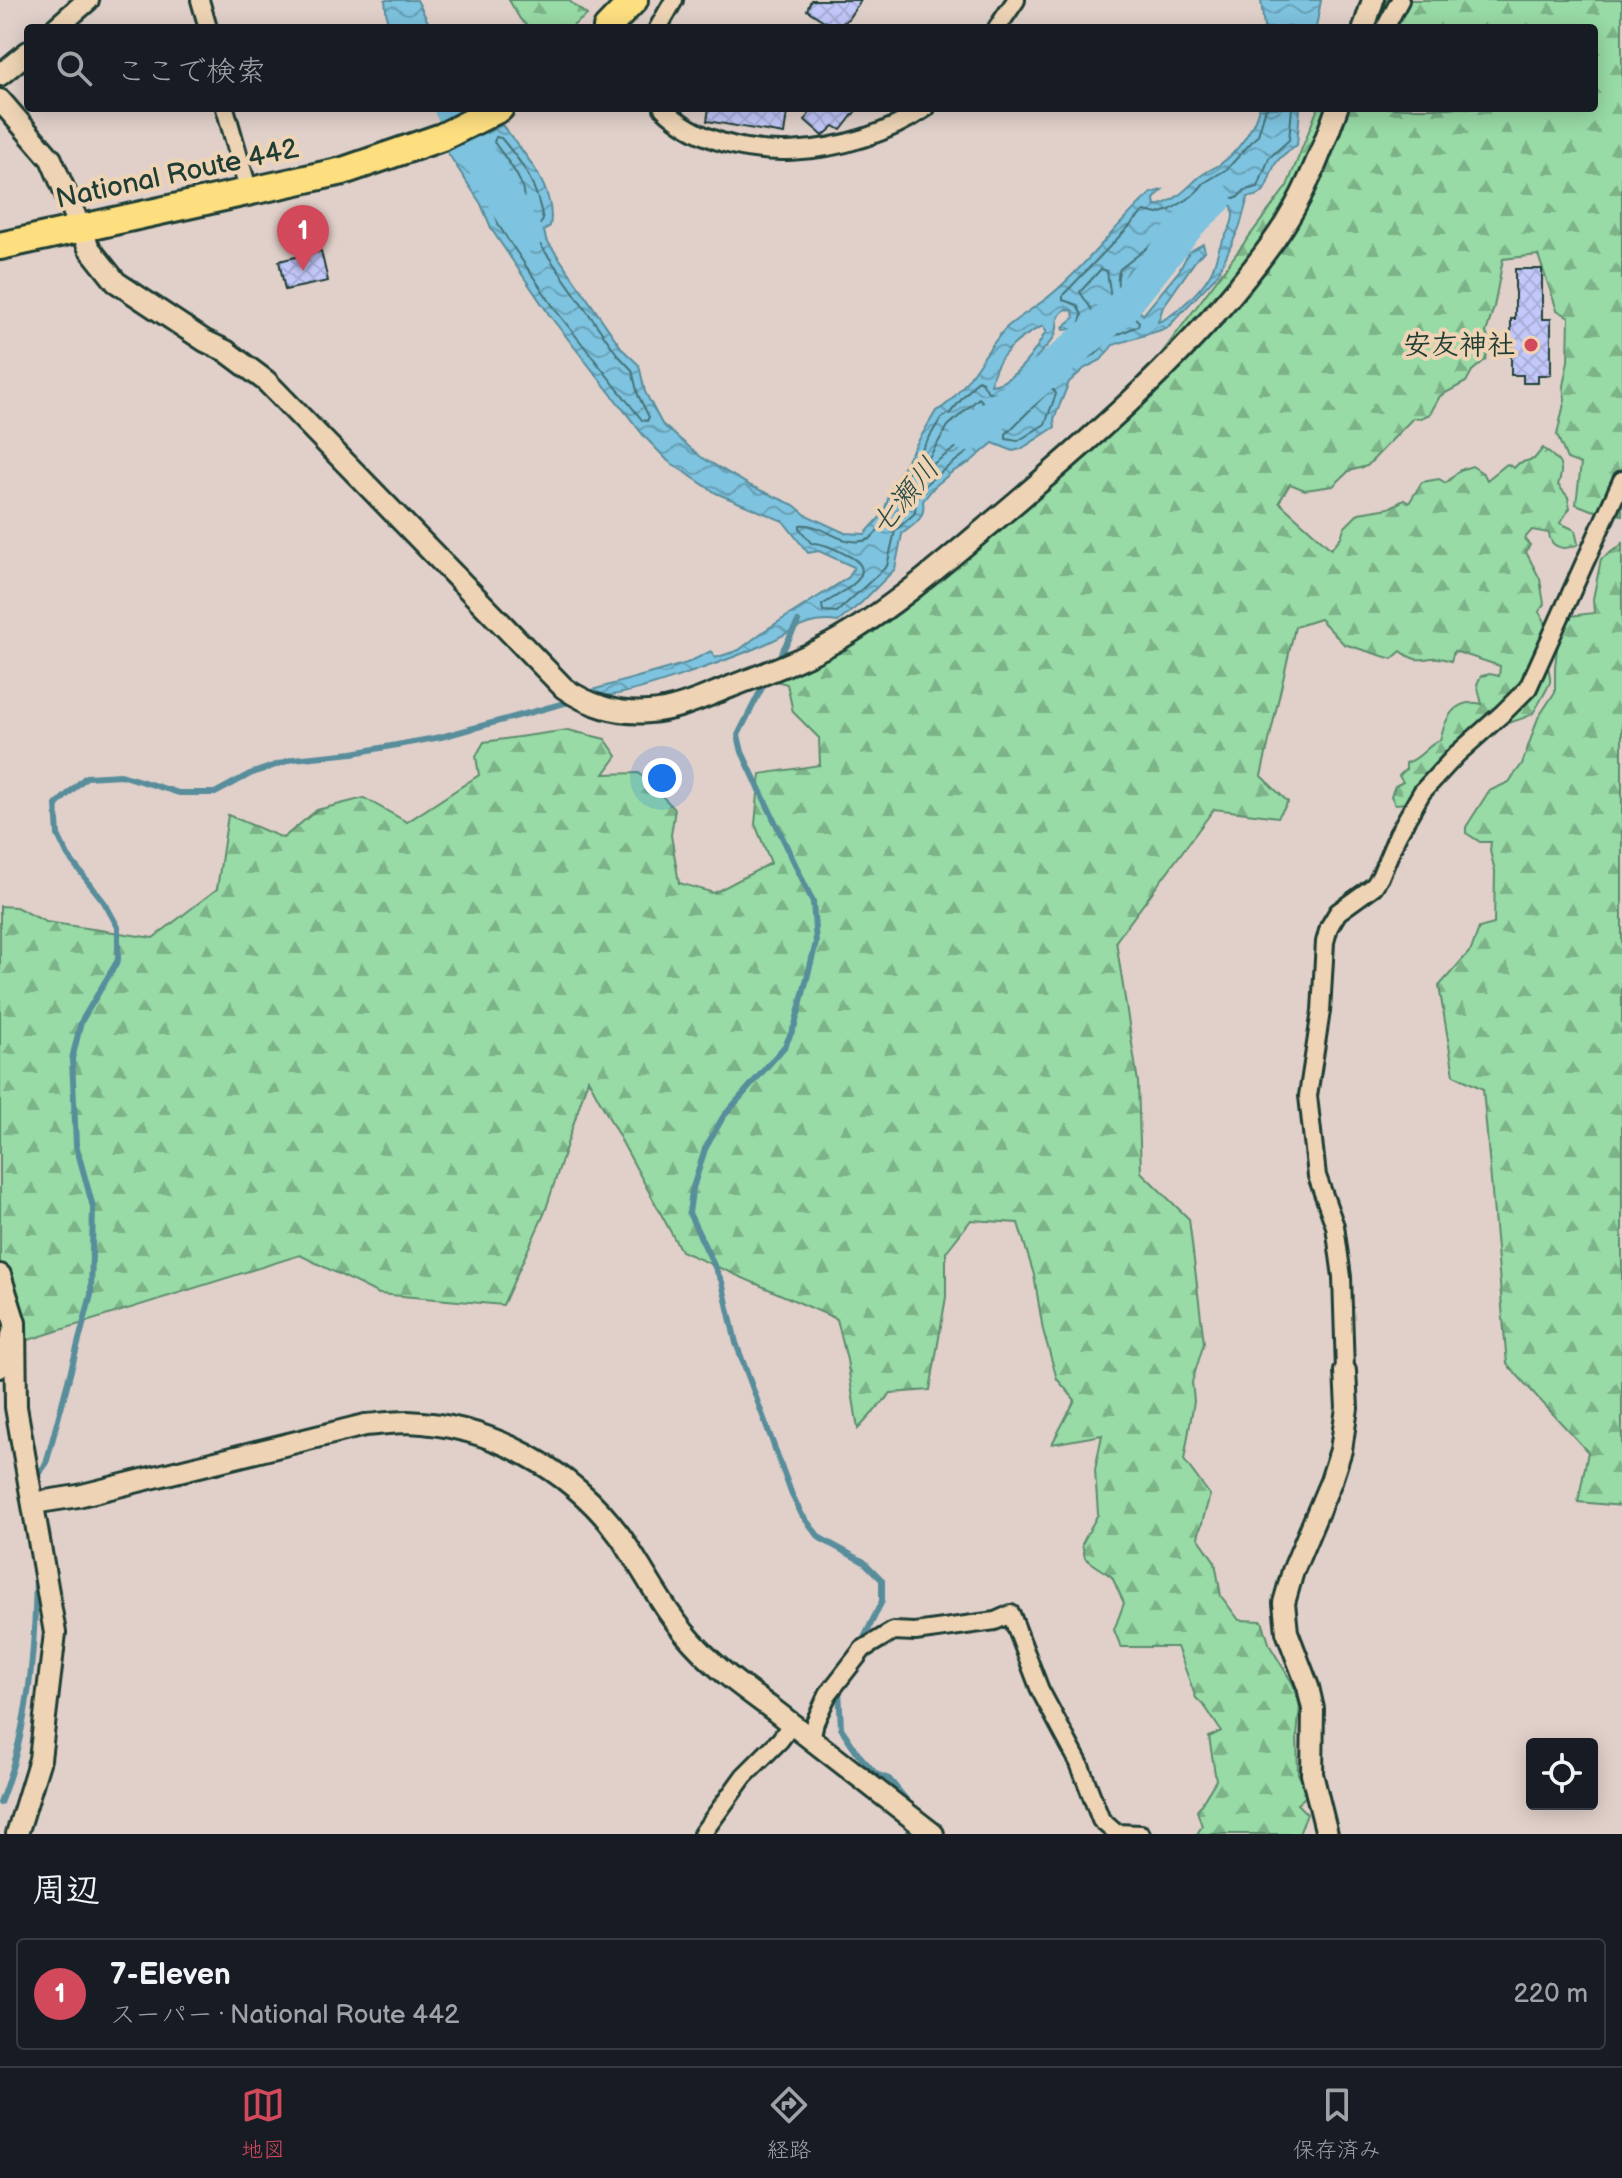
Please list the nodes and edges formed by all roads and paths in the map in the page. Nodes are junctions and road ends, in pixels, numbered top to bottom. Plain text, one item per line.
1 (88, 0) edge
2 (200, 0) edge
3 (674, 0) edge
4 (1016, 0) edge
5 (1373, 0) edge
6 (1400, 0) edge
7 (61, 24) edge
8 (207, 24) edge
9 (660, 24) edge
10 (1000, 24) edge
11 (1365, 24) edge
12 (1387, 24) edge
13 (24, 55) edge
14 (0, 75) edge
15 (0, 100) edge
16 (226, 112) edge
17 (492, 112) edge
18 (668, 112) edge
19 (919, 112) edge
20 (1336, 112) edge
21 (1346, 112) edge
22 (1329, 132) junction
23 (249, 192) junction
24 (81, 228) junction
25 (0, 246) edge
26 (1622, 480) edge
27 (0, 1275) edge
28 (15, 1323) junction
29 (0, 1369) edge
30 (1345, 1371) joint
31 (33, 1503) junction
32 (791, 1725) junction
33 (811, 1740) junction
34 (17, 1834) edge
35 (702, 1834) edge
36 (933, 1834) edge
37 (1141, 1834) edge
38 (1327, 1834) edge

1 - 7 street
2 - 8 street
3 - 9 street
4 - 10 street
5 - 11 street
6 - 12 street
13 - 14 street
15 - 24 street
16 - 23 street
17 - 23 highway, National Route 442
18 - 19 street
20 - 22 street
21 - 22 street
22 - 24 street
23 - 24 highway, National Route 442
24 - 25 highway, National Route 442
26 - 30 street
27 - 28 street
28 - 29 street
28 - 31 street
30 - 38 street
31 - 32 street
31 - 34 street
32 - 33 street
32 - 35 street
33 - 36 street
33 - 37 street

